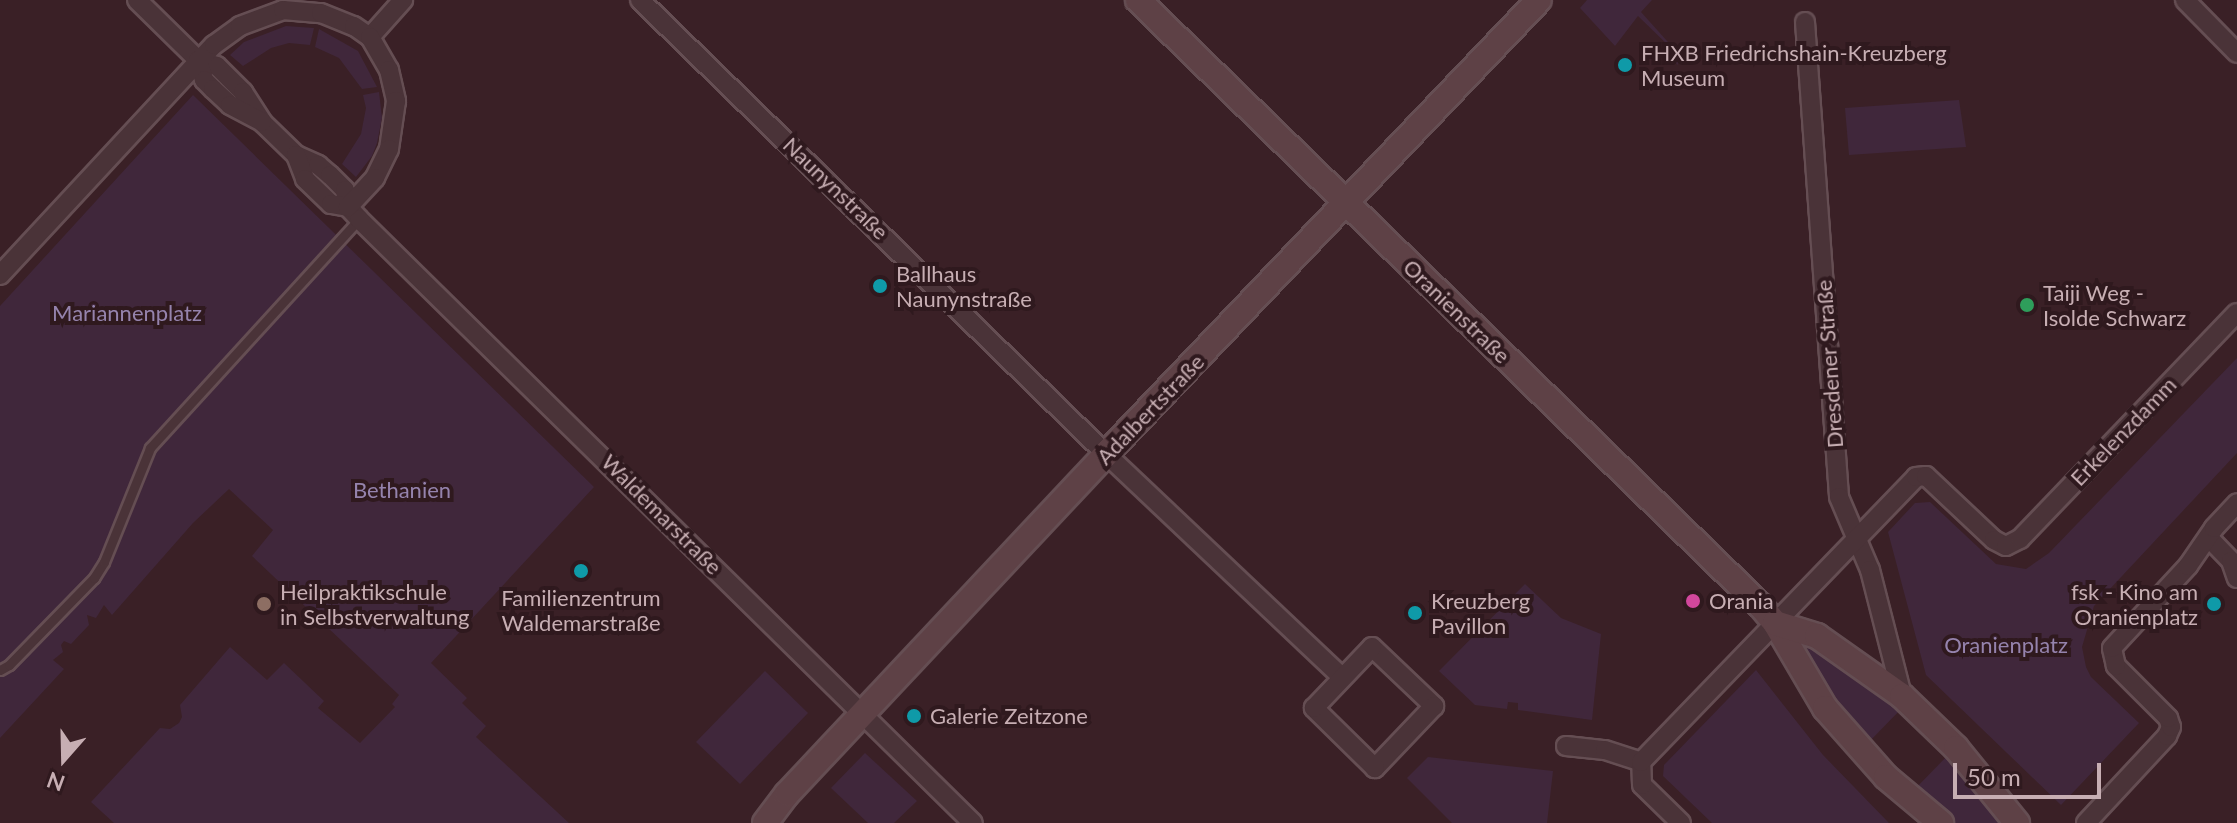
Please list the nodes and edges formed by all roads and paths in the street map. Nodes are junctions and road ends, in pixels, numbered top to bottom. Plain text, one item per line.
1 (137, 0) edge
2 (403, 0) edge
3 (640, 0) edge
4 (1138, 0) edge
5 (1539, 0) edge
6 (2185, 0) edge
7 (1805, 22) dead end
8 (370, 37) junction
9 (2237, 53) edge
10 (198, 60) junction
11 (1347, 203) junction
12 (354, 213) junction
13 (0, 275) edge
14 (2237, 313) edge
15 (1106, 454) junction
16 (2237, 503) edge
17 (2209, 538) junction
18 (1857, 540) junction
19 (2237, 578) edge
20 (1775, 623) junction
21 (0, 670) edge
22 (1342, 677) junction
23 (1902, 696) junction
24 (865, 713) junction
25 (1566, 746) dead end
26 (1641, 762) junction
27 (765, 823) edge
28 (973, 823) edge
29 (1681, 823) edge
30 (1941, 823) edge
31 (2017, 823) edge
32 (2086, 823) edge

1 - 10 street, Waldemarstraße
2 - 8 street
3 - 15 street, Naunynstraße
4 - 11 street, Oranienstraße
5 - 11 street, Adalbertstraße
6 - 9 street
7 - 18 street, Dresdener Straße
8 - 10 street
8 - 12 street
10 - 12 street, Waldemarstraße
10 - 13 street
11 - 15 street, Adalbertstraße
11 - 20 street, Oranienstraße
12 - 21 lane
12 - 24 street, Waldemarstraße
14 - 18 street, Erkelenzdamm
15 - 22 street, Naunynstraße
15 - 24 street, Adalbertstraße
16 - 17 street
17 - 19 street
17 - 32 street
18 - 20 street
18 - 23 street, Dresdener Straße
20 - 23 street, Oranienstraße
20 - 26 street
20 - 30 street, Oranienstraße
22 - 22 street
23 - 31 street, Oranienstraße
24 - 27 street, Adalbertstraße
24 - 28 street, Waldemarstraße
25 - 26 street
26 - 29 street

